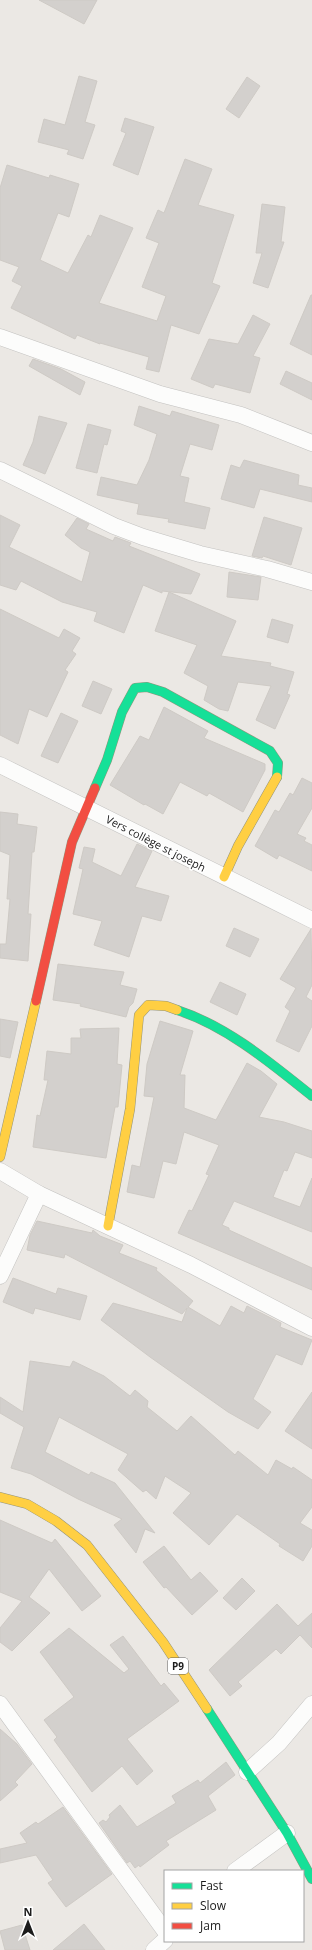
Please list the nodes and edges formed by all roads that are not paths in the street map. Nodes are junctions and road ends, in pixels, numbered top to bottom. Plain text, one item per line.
1 (0, 337) edge
2 (312, 442) edge
3 (0, 470) edge
4 (312, 582) edge
5 (0, 765) edge
6 (86, 808) junction
7 (224, 877) junction
8 (312, 920) edge
9 (312, 1096) edge
10 (0, 1157) edge
11 (0, 1171) edge
12 (39, 1194) junction
13 (108, 1226) junction
14 (0, 1276) edge
15 (312, 1328) edge
16 (0, 1497) edge
17 (0, 1704) edge
18 (312, 1704) edge
19 (247, 1772) junction
20 (287, 1833) junction
21 (236, 1870) edge
22 (312, 1879) edge
23 (164, 1930) edge
24 (164, 1941) edge
25 (154, 1950) edge

1 - 2 street
3 - 4 street
5 - 6 street, Vers collège st joseph
6 - 7 street, Vers collège st joseph
6 - 7 street
6 - 10 street
7 - 8 street, Vers collège st joseph
9 - 13 street
11 - 12 street
12 - 13 street
12 - 14 street
13 - 15 street
16 - 19 street, P9
17 - 23 street
18 - 19 street
19 - 20 street, P9
20 - 21 street
20 - 22 street, P9
24 - 25 street

